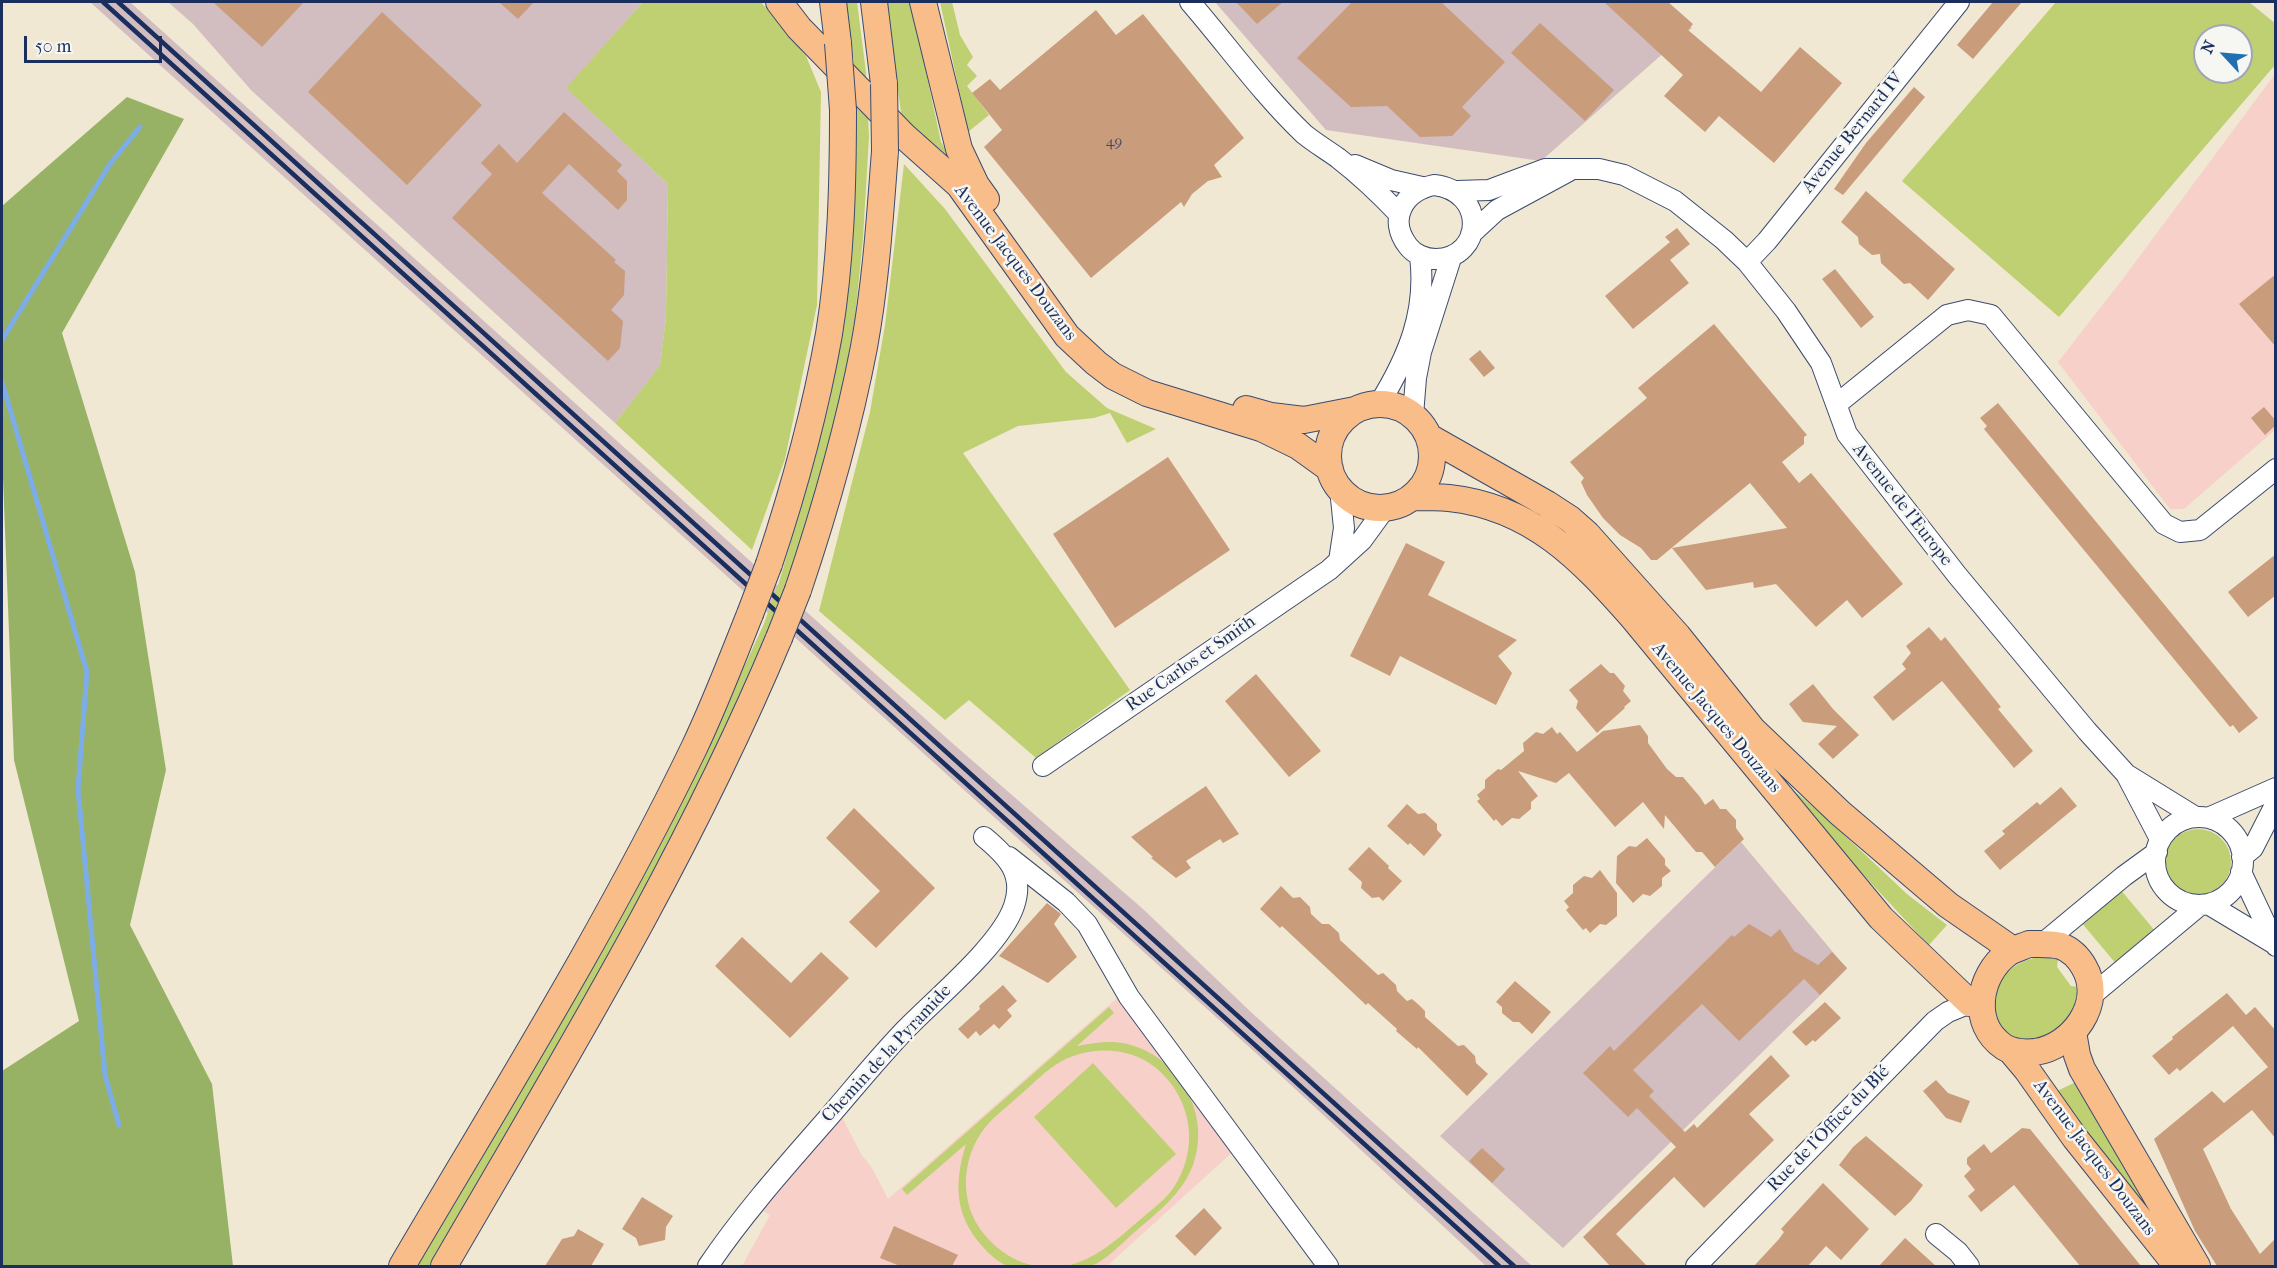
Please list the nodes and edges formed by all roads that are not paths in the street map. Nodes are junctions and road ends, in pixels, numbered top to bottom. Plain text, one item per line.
1 (779, 2) edge
2 (833, 2) edge
3 (874, 2) edge
4 (923, 2) edge
5 (1190, 2) edge
6 (1959, 2) edge
7 (1338, 159) junction
8 (1574, 168) junction
9 (1422, 187) junction
10 (1457, 191) junction
11 (1399, 214) junction
12 (1471, 234) junction
13 (1420, 256) junction
14 (1451, 258) junction
15 (1747, 262) junction
16 (1837, 404) junction
17 (1367, 407) junction
18 (1413, 415) junction
19 (1429, 438) junction
20 (2276, 468) edge
21 (1335, 479) junction
22 (1412, 497) junction
23 (1386, 507) junction
24 (1339, 561) junction
25 (1043, 766) dead end
26 (2126, 774) junction
27 (2276, 788) edge
28 (2276, 803) edge
29 (2201, 817) junction
30 (984, 837) dead end
31 (2159, 846) junction
32 (1004, 854) junction
33 (2242, 864) junction
34 (2204, 905) junction
35 (2042, 944) junction
36 (2274, 945) edge
37 (2013, 950) junction
38 (2091, 996) junction
39 (1976, 1003) junction
40 (2073, 1032) junction
41 (2011, 1051) junction
42 (1936, 1234) dead end
43 (402, 1266) edge
44 (444, 1266) edge
45 (708, 1266) edge
46 (1328, 1266) edge
47 (1696, 1266) edge
48 (1969, 1266) edge
49 (2177, 1266) edge
50 (2198, 1266) edge

1 - 21 main road, Avenue Jacques Douzans
2 - 43 main road, bridge
3 - 44 main road, bridge
4 - 17 main road, Avenue Jacques Douzans
5 - 7 street
6 - 15 street, Avenue Bernard IV
7 - 9 street
7 - 11 street
8 - 10 street, Avenue de l'Europe
8 - 12 street
8 - 15 street, Avenue de l'Europe
9 - 10 street
9 - 11 street
10 - 12 street
11 - 13 street
12 - 14 street
13 - 14 street
13 - 17 street
14 - 18 street
15 - 16 street, Avenue de l'Europe
16 - 20 street
16 - 26 street, Avenue de l'Europe
17 - 18 main road
17 - 21 main road
18 - 19 main road
19 - 22 main road
19 - 37 main road, Avenue Jacques Douzans
21 - 23 main road
21 - 24 street
22 - 23 main road
22 - 39 main road, Avenue Jacques Douzans
23 - 24 street, Rue Carlos et Smith
24 - 25 street, Rue Carlos et Smith
26 - 29 street, Avenue de l'Europe
26 - 31 street, Avenue de l'Europe
27 - 29 street
28 - 33 street
29 - 31 street
29 - 33 street
30 - 32 street, Chemin de la Pyramide
31 - 34 street
31 - 35 street
32 - 45 street, Chemin de la Pyramide
32 - 46 street
33 - 34 street
33 - 36 street
34 - 36 street
34 - 38 street
35 - 37 main road
35 - 38 main road
37 - 39 main road
38 - 40 main road
39 - 41 main road
39 - 47 street, Rue de l'Office du Blé
40 - 41 main road
40 - 50 main road, Avenue Jacques Douzans
41 - 49 main road, Avenue Jacques Douzans
42 - 48 street

